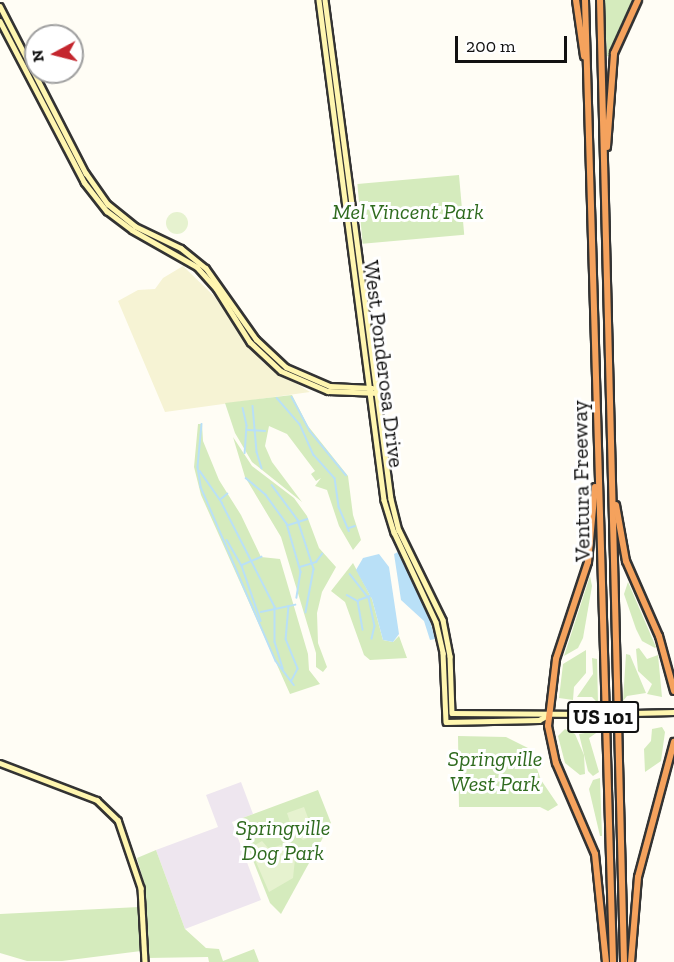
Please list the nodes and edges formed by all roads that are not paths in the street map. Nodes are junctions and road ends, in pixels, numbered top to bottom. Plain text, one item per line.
1 (319, 0) edge
2 (325, 0) edge
3 (576, 0) edge
4 (585, 0) edge
5 (600, 0) edge
6 (638, 0) edge
7 (0, 6) edge
8 (323, 11) junction
9 (0, 21) edge
10 (590, 94) junction
11 (334, 114) junction
12 (341, 114) junction
13 (604, 160) junction
14 (106, 206) junction
15 (378, 390) junction
16 (370, 391) junction
17 (598, 471) junction
18 (612, 475) junction
19 (398, 533) junction
20 (443, 620) junction
21 (436, 622) junction
22 (674, 691) edge
23 (674, 712) edge
24 (452, 713) junction
25 (445, 714) junction
26 (548, 715) junction
27 (674, 742) edge
28 (0, 763) edge
29 (145, 962) edge
30 (606, 962) edge
31 (613, 962) edge
32 (624, 962) edge
33 (631, 962) edge

1 - 8 main road, West Ponderosa Drive
2 - 8 main road, West Ponderosa Drive
3 - 10 highway
4 - 10 highway, Ventura Freeway / US 101
5 - 13 highway, Ventura Freeway / US 101
6 - 13 highway
7 - 14 main road
8 - 11 main road, West Ponderosa Drive
8 - 12 main road, West Ponderosa Drive
9 - 14 main road
10 - 17 highway, Ventura Freeway / US 101
11 - 12 main road
11 - 16 main road, West Ponderosa Drive
12 - 15 main road, West Ponderosa Drive
13 - 18 highway, Ventura Freeway / US 101
14 - 16 main road
15 - 16 main road
15 - 19 main road, West Ponderosa Drive
16 - 19 main road, West Ponderosa Drive
17 - 26 highway
17 - 31 highway, Ventura Freeway / US 101
18 - 22 highway
18 - 32 highway, Ventura Freeway / US 101
19 - 20 main road, West Ponderosa Drive
19 - 21 main road, West Ponderosa Drive
20 - 21 main road
20 - 24 main road, West Ponderosa Drive
21 - 25 main road, West Ponderosa Drive
23 - 26 main road, bridge
24 - 25 main road
24 - 26 main road
25 - 26 main road, West Ponderosa Drive
26 - 30 highway
27 - 33 highway
28 - 29 main road

